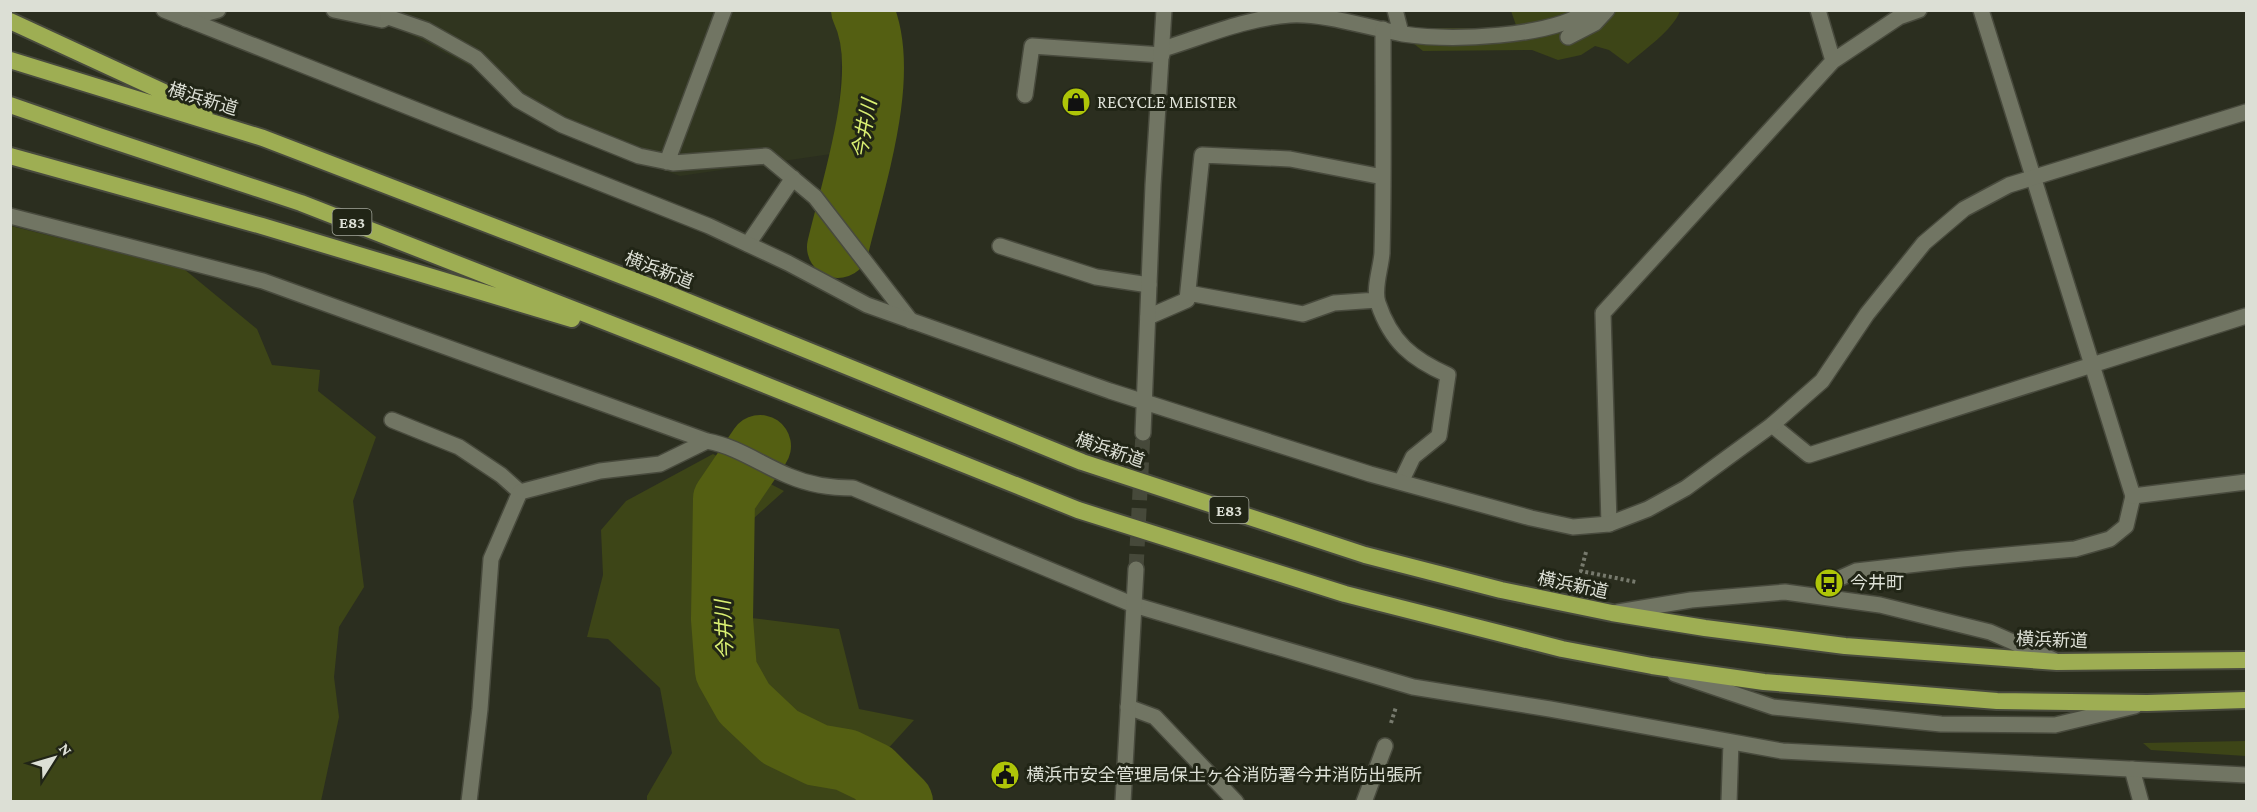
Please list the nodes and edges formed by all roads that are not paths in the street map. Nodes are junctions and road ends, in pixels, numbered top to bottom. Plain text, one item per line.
1 (164, 10) edge
2 (218, 10) edge
3 (334, 10) edge
4 (724, 10) edge
5 (1164, 10) edge
6 (1395, 10) edge
7 (1590, 10) edge
8 (1607, 10) edge
9 (1818, 10) edge
10 (1919, 10) edge
11 (1981, 10) edge
12 (388, 14) edge
13 (186, 19) junction
14 (10, 21) edge
15 (1383, 29) junction
16 (1401, 33) junction
17 (1568, 37) dead end
18 (1162, 52) junction
19 (10, 60) edge
20 (1833, 61) junction
21 (1025, 95) dead end
22 (10, 105) edge
23 (2247, 112) edge
24 (263, 138) junction
25 (10, 156) edge
26 (667, 162) junction
27 (1383, 177) junction
28 (793, 178) junction
29 (2033, 178) junction
30 (10, 216) edge
31 (748, 244) junction
32 (1000, 246) dead end
33 (1149, 285) junction
34 (1188, 292) junction
35 (1377, 300) junction
36 (2247, 316) edge
37 (1148, 317) junction
38 (911, 321) junction
39 (688, 354) junction
40 (2092, 364) junction
41 (1144, 402) junction
42 (392, 420) dead end
43 (1772, 425) junction
44 (1143, 433) tunnel mouth
45 (714, 442) junction
46 (2247, 482) edge
47 (1401, 483) junction
48 (520, 492) junction
49 (2133, 496) junction
50 (1609, 524) junction
51 (1136, 569) tunnel mouth
52 (1829, 583) dead end
53 (1134, 605) junction
54 (1612, 613) junction
55 (2247, 660) edge
56 (2057, 662) junction
57 (1652, 666) junction
58 (2247, 700) edge
59 (2147, 704) junction
60 (1128, 706) junction
61 (1731, 742) junction
62 (1384, 746) road end
63 (2132, 769) junction
64 (2247, 775) edge
65 (469, 801) edge
66 (1123, 801) edge
67 (1236, 801) edge
68 (1364, 801) edge
69 (1729, 801) edge
70 (2141, 801) edge

1 - 13 street
2 - 13 street
3 - 12 street
4 - 26 street
5 - 18 street
6 - 16 street
7 - 16 street
8 - 17 street
9 - 20 street
10 - 20 street
11 - 29 street
12 - 26 street
13 - 31 street
14 - 24 highway
15 - 16 street
15 - 18 street
15 - 27 street
18 - 21 street
18 - 33 street
19 - 24 highway, 横浜新道 / E83
20 - 50 street
22 - 39 highway, E83
23 - 29 street
24 - 54 highway, 横浜新道 / E83
25 - 39 highway
26 - 28 street
27 - 34 street
27 - 35 street
28 - 31 street
28 - 38 street
29 - 40 street
29 - 43 street
30 - 45 street
31 - 38 street
32 - 33 street
33 - 37 street
34 - 35 street
34 - 37 street
35 - 47 street
36 - 40 street
37 - 41 street
38 - 41 street
39 - 57 highway, E83
40 - 43 street
40 - 49 street
41 - 44 street
41 - 47 street
42 - 48 street
43 - 50 street
45 - 48 street
45 - 53 street
46 - 49 street
47 - 50 street
48 - 65 street
49 - 52 street
51 - 53 street
53 - 60 street
53 - 61 street
54 - 56 highway, 横浜新道 / E83
54 - 56 street
55 - 56 highway, 横浜新道 / E83
57 - 59 highway, E83
57 - 59 street
58 - 59 highway, E83
60 - 66 street
60 - 67 street
61 - 63 street
61 - 69 street
62 - 68 street
63 - 64 street
63 - 70 street

